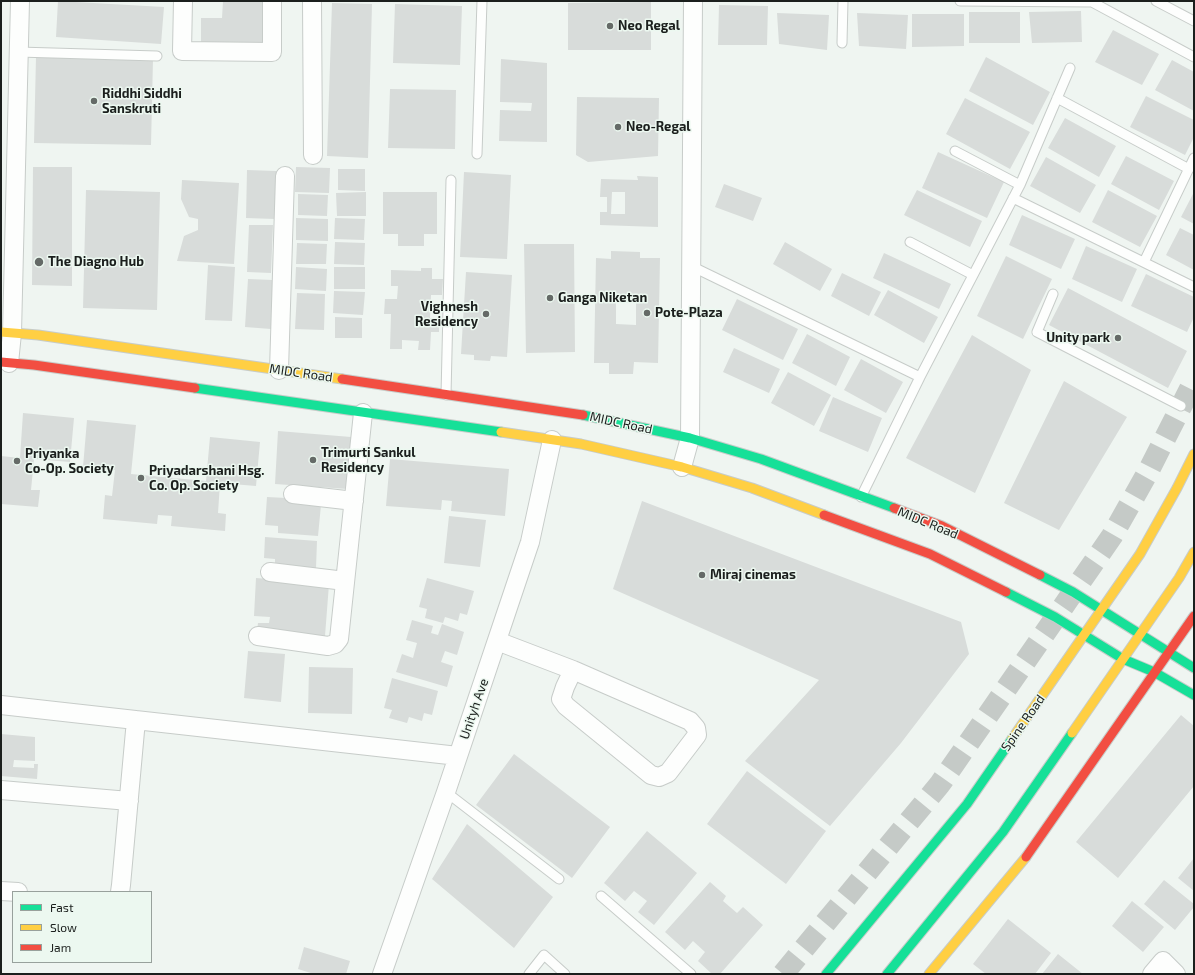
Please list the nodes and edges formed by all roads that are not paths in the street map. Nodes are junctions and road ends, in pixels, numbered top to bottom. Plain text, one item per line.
1 (20, 1) edge
2 (183, 1) edge
3 (272, 1) edge
4 (312, 1) edge
5 (482, 1) edge
6 (693, 1) edge
7 (843, 1) edge
8 (960, 1) edge
9 (987, 1) edge
10 (1156, 1) edge
11 (1093, 2) edge
12 (1194, 22) edge
13 (842, 43) dead end
14 (18, 52) junction
15 (157, 56) dead end
16 (1194, 57) edge
17 (1070, 68) dead end
18 (1058, 98) junction
19 (9, 113) edge
20 (955, 151) dead end
21 (477, 154) dead end
22 (313, 155) dead end
23 (1194, 158) edge
24 (1189, 169) junction
25 (285, 176) dead end
26 (451, 180) dead end
27 (1020, 185) junction
28 (1013, 198) junction
29 (910, 242) dead end
30 (1144, 262) junction
31 (691, 266) junction
32 (973, 275) junction
33 (1194, 287) edge
34 (1053, 294) dead end
35 (7, 332) edge
36 (5, 362) edge
37 (279, 370) junction
38 (920, 377) junction
39 (446, 395) junction
40 (1181, 406) dead end
41 (363, 413) junction
42 (690, 438) junction
43 (552, 440) junction
44 (1194, 454) edge
45 (682, 467) junction
46 (293, 494) dead end
47 (861, 497) junction
48 (354, 501) junction
49 (1194, 552) edge
50 (270, 572) dead end
51 (345, 581) junction
52 (1101, 610) junction
53 (1194, 616) edge
54 (1084, 634) junction
55 (258, 636) dead end
56 (1140, 636) junction
57 (497, 641) junction
58 (1169, 653) junction
59 (1123, 659) junction
60 (1194, 668) edge
61 (573, 670) junction
62 (1154, 672) junction
63 (1194, 695) edge
64 (1, 705) edge
65 (136, 720) junction
66 (458, 756) junction
67 (1, 790) edge
68 (446, 792) junction
69 (129, 801) junction
70 (559, 879) dead end
71 (1, 891) edge
72 (120, 891) edge
73 (12, 892) edge
74 (601, 896) dead end
75 (382, 974) edge
76 (529, 974) edge
77 (565, 974) edge
78 (691, 974) edge
79 (826, 974) edge
80 (887, 974) edge
81 (930, 974) edge
82 (1152, 974) edge
83 (1176, 974) edge

1 - 14 street
2 - 3 street
4 - 22 street
5 - 21 lane
6 - 31 street
7 - 13 lane
8 - 9 lane
9 - 11 lane
10 - 12 lane
11 - 16 lane
14 - 15 lane
14 - 19 street
17 - 18 lane
18 - 24 lane
18 - 27 lane
19 - 35 street
20 - 27 lane
23 - 24 lane
24 - 30 lane
25 - 37 street
26 - 39 lane
27 - 28 lane
28 - 30 lane
28 - 32 lane
29 - 32 lane
30 - 33 lane
31 - 38 lane
31 - 42 street
32 - 38 lane
34 - 40 lane
35 - 36 street
35 - 37 main road, MIDC Road
36 - 41 main road
37 - 39 main road, MIDC Road
38 - 47 lane
39 - 42 main road, MIDC Road
41 - 43 main road
41 - 48 street
42 - 45 street
42 - 47 main road, MIDC Road
43 - 45 main road
43 - 57 street, Unityh Ave
44 - 52 main road, Spine Road
45 - 54 main road
46 - 48 street
47 - 52 main road, MIDC Road
48 - 51 street
49 - 56 main road
50 - 51 street
51 - 55 street
52 - 54 main road, Spine Road
52 - 56 main road, MIDC Road
53 - 58 main road
54 - 59 main road
54 - 79 main road, Spine Road
56 - 58 main road, MIDC Road
56 - 59 main road
57 - 61 street
57 - 66 street, Unityh Ave
58 - 60 main road, MIDC Road
58 - 62 main road
59 - 62 main road
59 - 80 main road
61 - 61 street
62 - 63 main road
62 - 81 main road
64 - 65 street
65 - 66 street
65 - 69 street
66 - 68 street, Unityh Ave
67 - 69 street
68 - 70 lane
68 - 75 street, Unityh Ave
69 - 72 street
71 - 73 street
74 - 78 lane
76 - 77 lane
82 - 83 street

